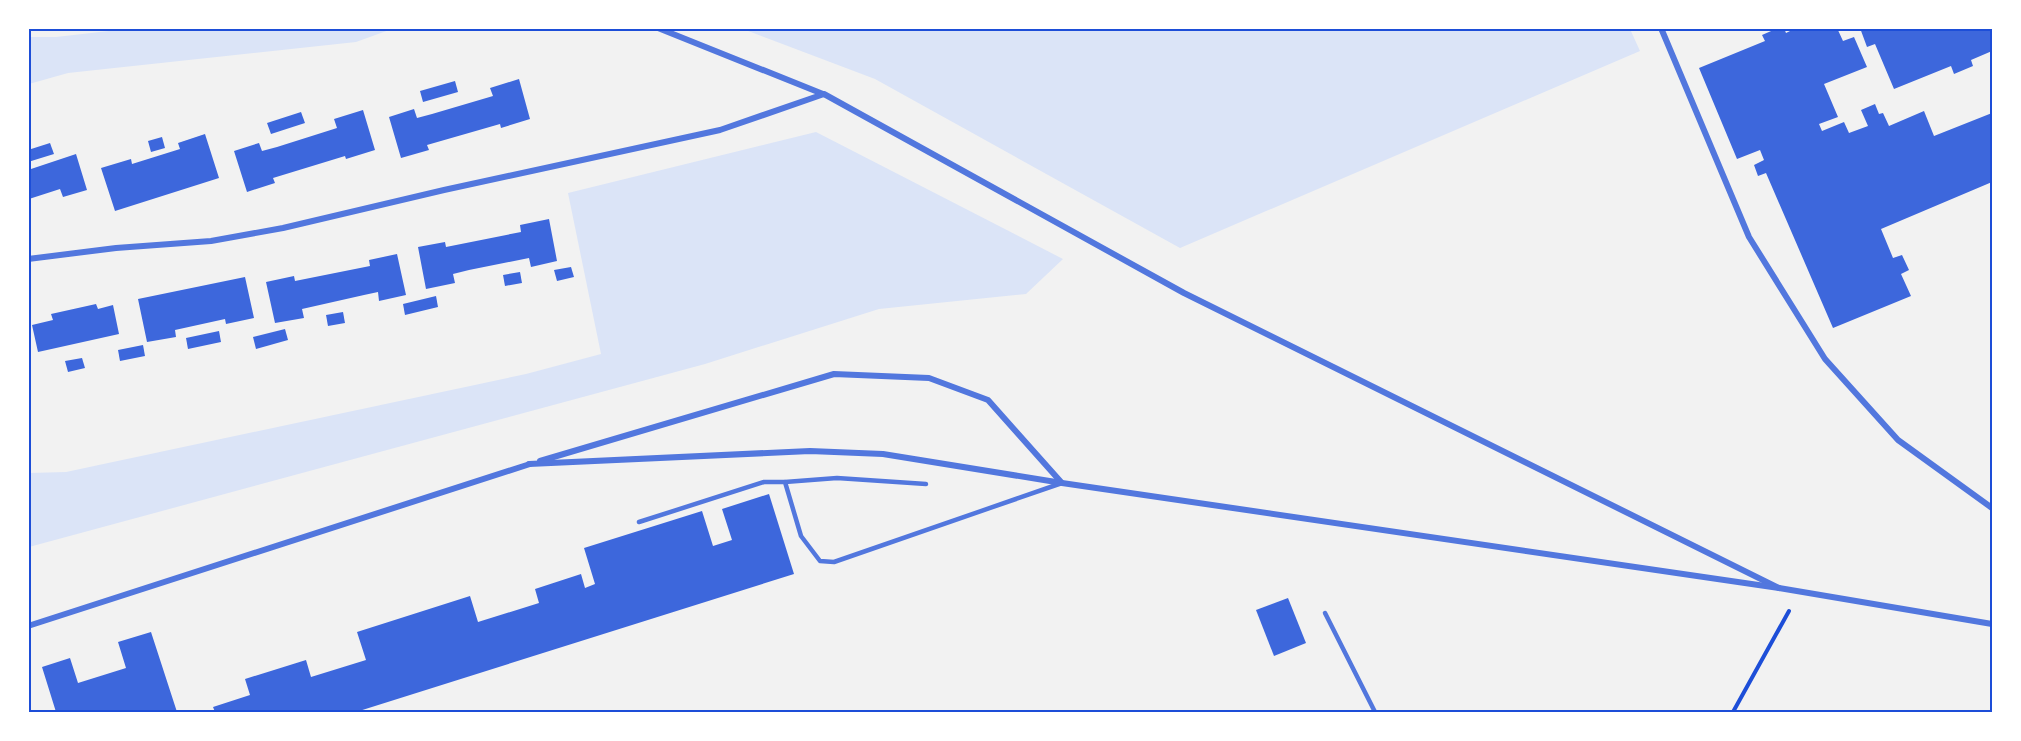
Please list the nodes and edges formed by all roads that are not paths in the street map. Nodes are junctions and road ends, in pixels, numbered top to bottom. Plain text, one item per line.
1 (657, 28) edge
2 (1660, 28) edge
3 (824, 94) junction
4 (28, 259) edge
5 (529, 464) junction
6 (785, 482) junction
7 (1062, 483) junction
8 (926, 484) dead end
9 (1992, 508) edge
10 (639, 522) dead end
11 (1779, 588) junction
12 (1325, 613) dead end
13 (1992, 624) edge
14 (28, 626) edge
15 (1375, 712) edge

1 - 3 street
2 - 9 street
3 - 4 street
3 - 11 street
5 - 7 street
5 - 7 street
5 - 14 street
6 - 7 lane
6 - 8 lane
6 - 10 lane
7 - 11 street
11 - 13 street
12 - 15 lane

